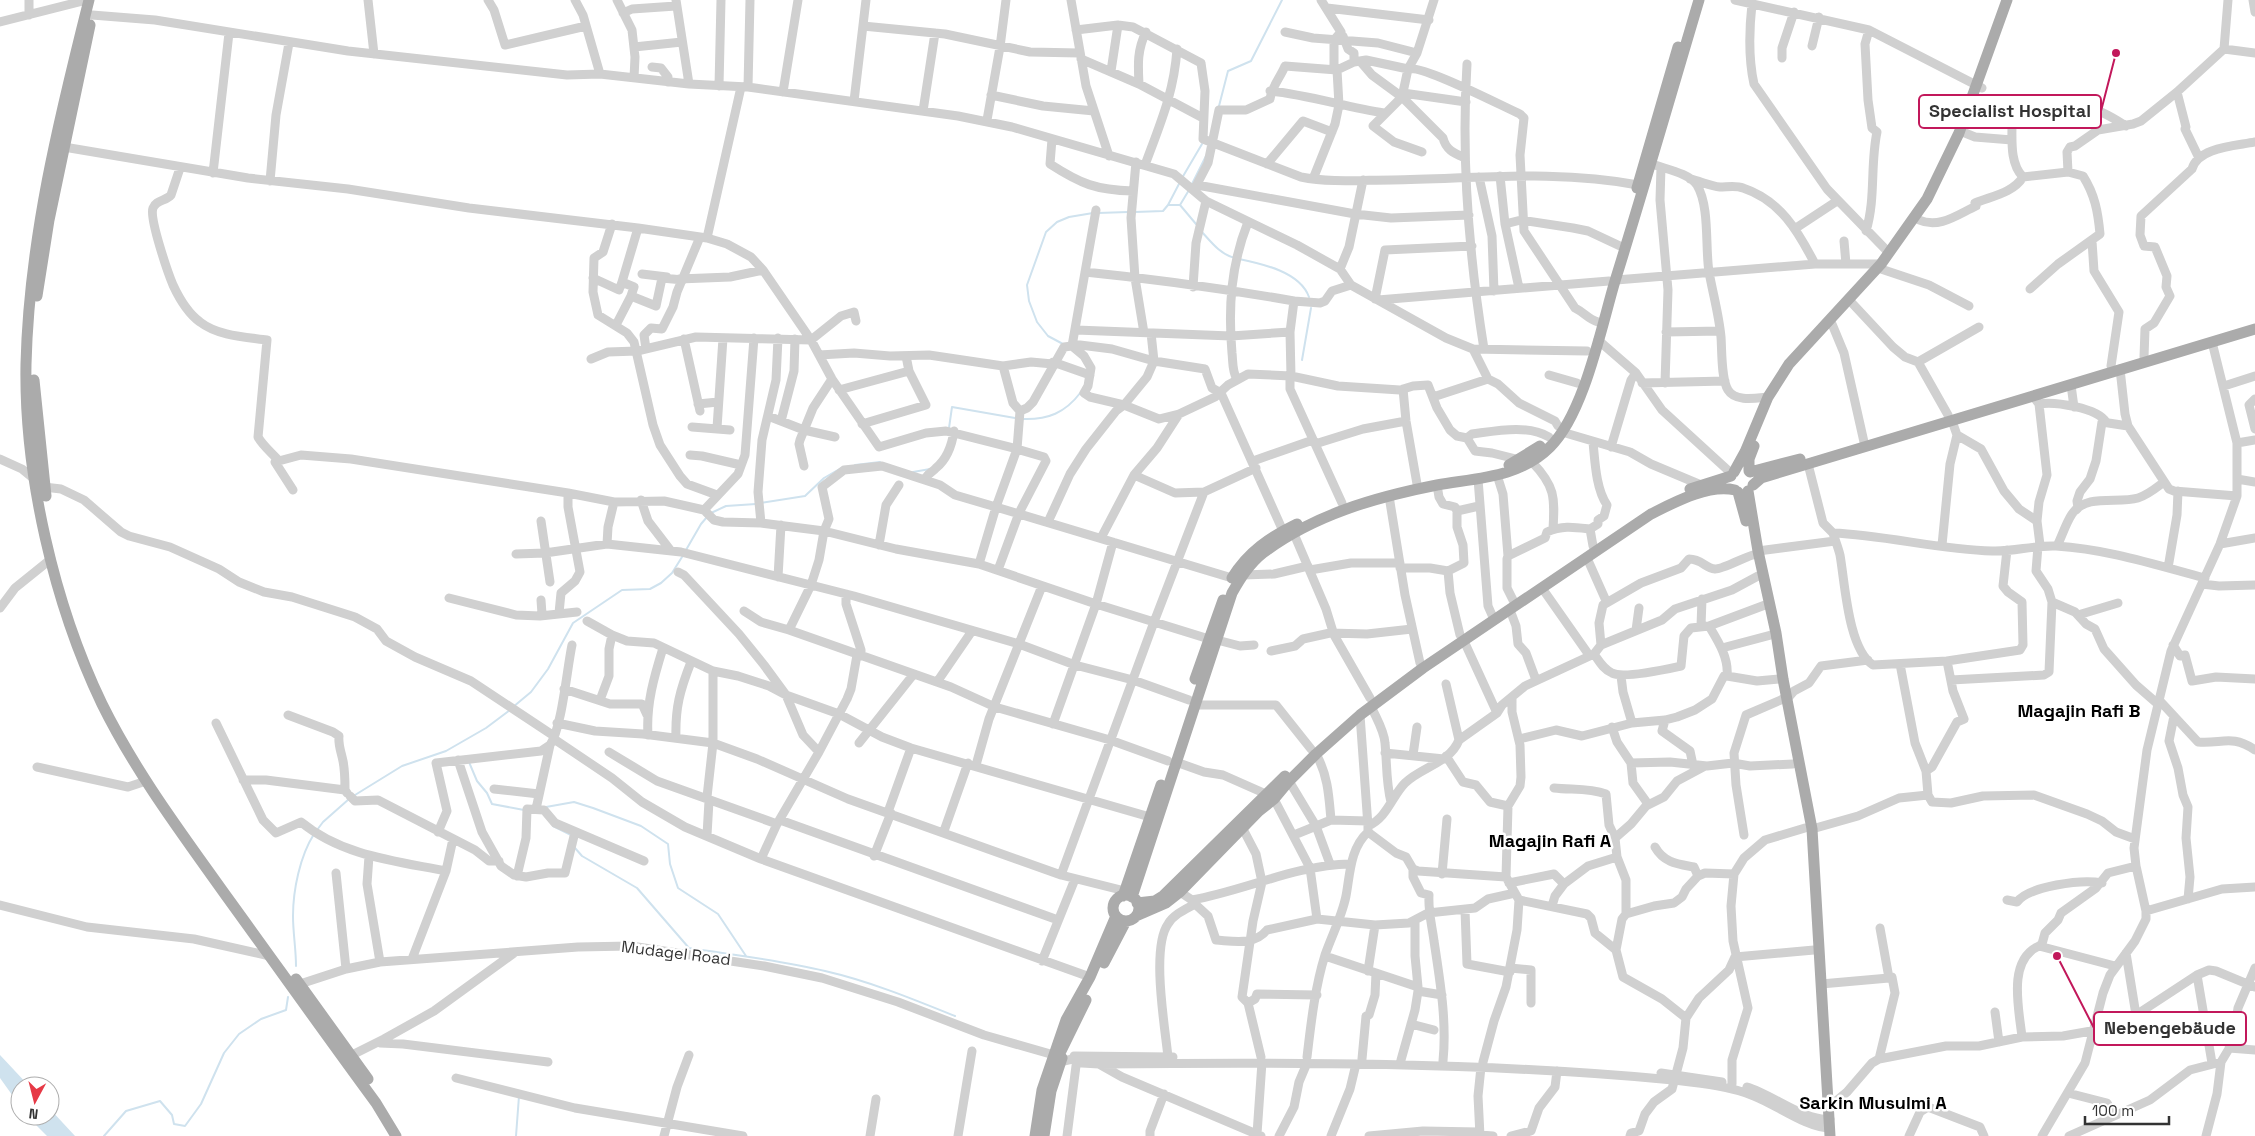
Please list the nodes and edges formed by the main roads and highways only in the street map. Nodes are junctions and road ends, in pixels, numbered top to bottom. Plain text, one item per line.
1 (88, 0) edge
2 (96, 0) edge
3 (1692, 0) edge
4 (1699, 0) edge
5 (2007, 0) edge
6 (2014, 0) edge
7 (1980, 86) junction
8 (60, 147) junction
9 (1881, 267) junction
10 (1612, 280) junction
11 (2255, 324) edge
12 (2255, 329) edge
13 (2116, 367) junction
14 (1950, 418) junction
15 (1560, 429) junction
16 (1750, 472) junction
17 (1732, 474) junction
18 (1743, 489) junction
19 (1288, 533) junction
20 (1756, 553) junction
21 (1512, 605) junction
22 (1462, 638) junction
23 (1785, 699) junction
24 (1370, 702) junction
25 (1314, 751) junction
26 (1172, 762) junction
27 (1270, 797) junction
28 (1808, 828) junction
29 (1130, 897) junction
30 (1126, 917) junction
31 (1056, 1058) junction
32 (1827, 1128) edge
33 (396, 1136) edge
34 (404, 1136) edge
35 (1035, 1136) edge
36 (1044, 1136) edge

1 - 8 main road
2 - 8 main road
3 - 10 main road
4 - 10 main road
5 - 7 main road
6 - 7 main road
7 - 9 main road
7 - 9 main road
8 - 33 main road
8 - 34 main road
9 - 16 main road
9 - 17 main road
10 - 15 main road
10 - 15 main road
11 - 13 main road
12 - 13 main road
13 - 14 main road
13 - 14 main road
14 - 16 main road
14 - 18 main road
15 - 19 main road
15 - 19 main road
16 - 17 main road
16 - 18 main road
17 - 18 main road
17 - 21 main road
18 - 20 main road
18 - 21 main road
19 - 26 main road
20 - 23 main road
20 - 23 main road
21 - 22 main road
21 - 22 main road
22 - 24 main road
22 - 24 main road
23 - 28 main road
23 - 28 main road
24 - 25 main road
24 - 25 main road
25 - 27 main road
25 - 27 main road
26 - 29 main road
26 - 29 main road
27 - 29 main road
27 - 30 main road
28 - 32 main road
28 - 32 main road
29 - 30 main road
29 - 30 main road
30 - 31 main road
30 - 31 main road
31 - 35 main road
31 - 36 main road

